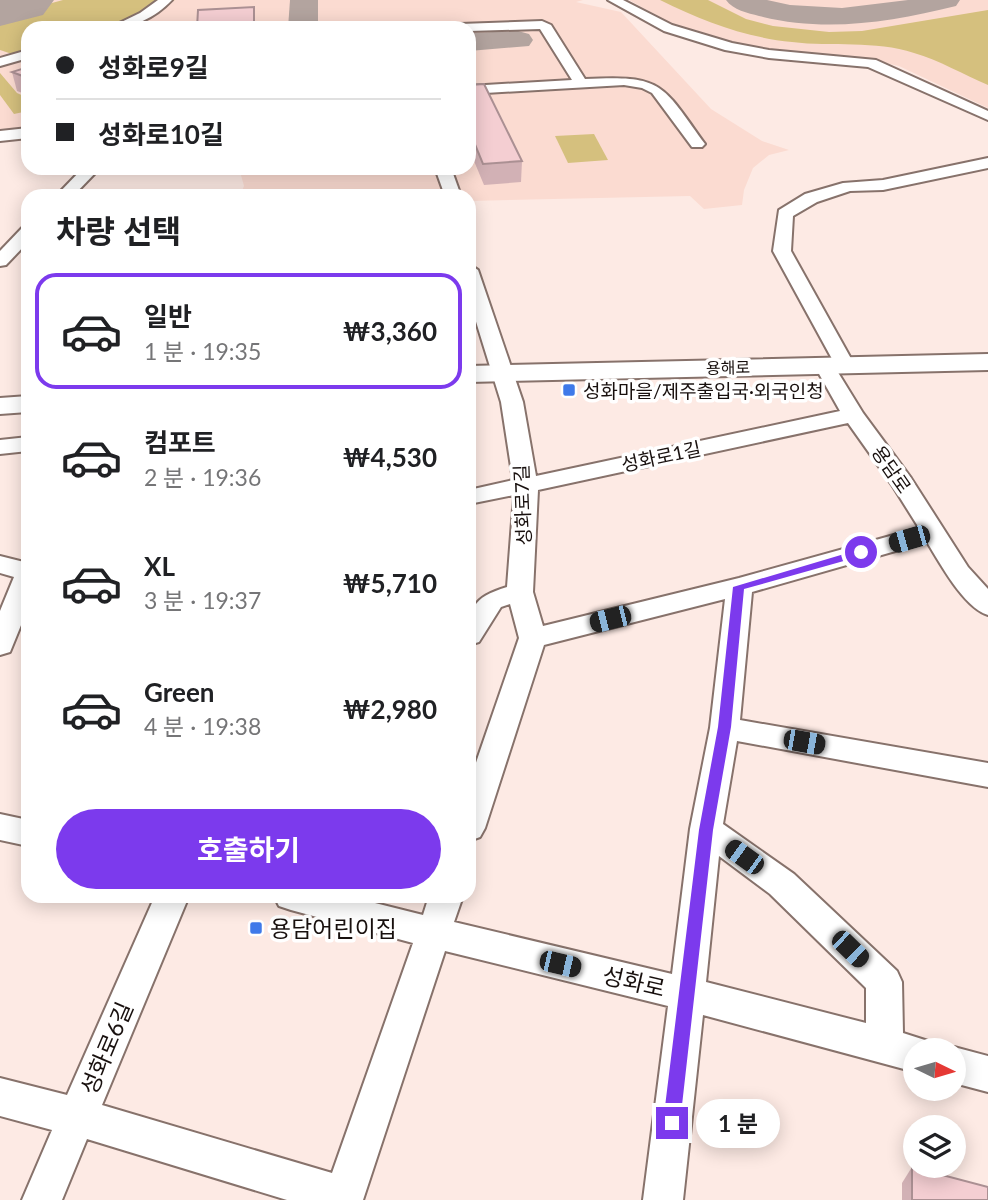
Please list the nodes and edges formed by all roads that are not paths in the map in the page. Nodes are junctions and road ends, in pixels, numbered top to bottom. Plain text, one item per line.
1 (166, 0) edge
2 (614, 0) edge
3 (642, 0) edge
4 (132, 21) edge
5 (476, 28) edge
6 (21, 56) edge
7 (897, 58) dead end
8 (0, 62) edge
9 (581, 83) junction
10 (476, 90) edge
11 (988, 116) edge
12 (21, 134) edge
13 (0, 136) edge
14 (697, 144) dead end
15 (988, 163) edge
16 (85, 175) edge
17 (71, 189) edge
18 (21, 239) edge
19 (0, 261) edge
20 (476, 290) edge
21 (988, 362) edge
22 (834, 364) junction
23 (504, 372) junction
24 (476, 374) edge
25 (21, 404) edge
26 (0, 406) edge
27 (853, 415) junction
28 (21, 445) edge
29 (0, 447) edge
30 (526, 486) junction
31 (476, 496) edge
32 (934, 532) junction
33 (0, 564) edge
34 (21, 571) edge
35 (739, 587) junction
36 (21, 591) edge
37 (520, 593) junction
38 (988, 606) edge
39 (476, 625) edge
40 (533, 638) junction
41 (0, 645) edge
42 (725, 727) junction
43 (988, 775) edge
44 (476, 807) edge
45 (0, 827) edge
46 (706, 830) junction
47 (21, 832) edge
48 (169, 903) edge
49 (317, 903) edge
50 (444, 903) edge
51 (433, 934) junction
52 (686, 994) junction
53 (900, 1049) edge
54 (966, 1068) edge
55 (988, 1074) edge
56 (0, 1097) edge
57 (77, 1117) junction
58 (343, 1199) edge
59 (43, 1200) edge
60 (663, 1200) edge

1 - 4 street
2 - 11 street
3 - 7 street
5 - 9 street
6 - 8 street
9 - 10 street
9 - 14 street
12 - 13 lane
15 - 22 street, 용담로
16 - 17 street
18 - 19 street
20 - 23 street, 성화로7길
21 - 22 main road, 용해로
22 - 23 main road, 용해로
22 - 27 street, 용담로
23 - 24 main road, 용해로
23 - 30 street, 성화로7길
25 - 26 main road
27 - 30 street, 성화로1길
27 - 32 street, 용담로
28 - 29 street
30 - 31 street, 성화로1길
30 - 37 street, 성화로7길
32 - 35 street
32 - 38 street, 용담로
33 - 34 street
35 - 40 street
35 - 42 street
36 - 41 street
37 - 39 street
37 - 40 street, 성화로7길
40 - 44 street
42 - 43 street
42 - 46 street
45 - 47 street
46 - 52 street
46 - 53 street
48 - 57 street, 성화로6길
49 - 51 street, 성화로
50 - 51 street
51 - 52 street, 성화로
51 - 58 street
52 - 53 street, 성화로
52 - 60 street
54 - 55 street
56 - 57 street
57 - 58 street
57 - 59 street, 성화로6길

